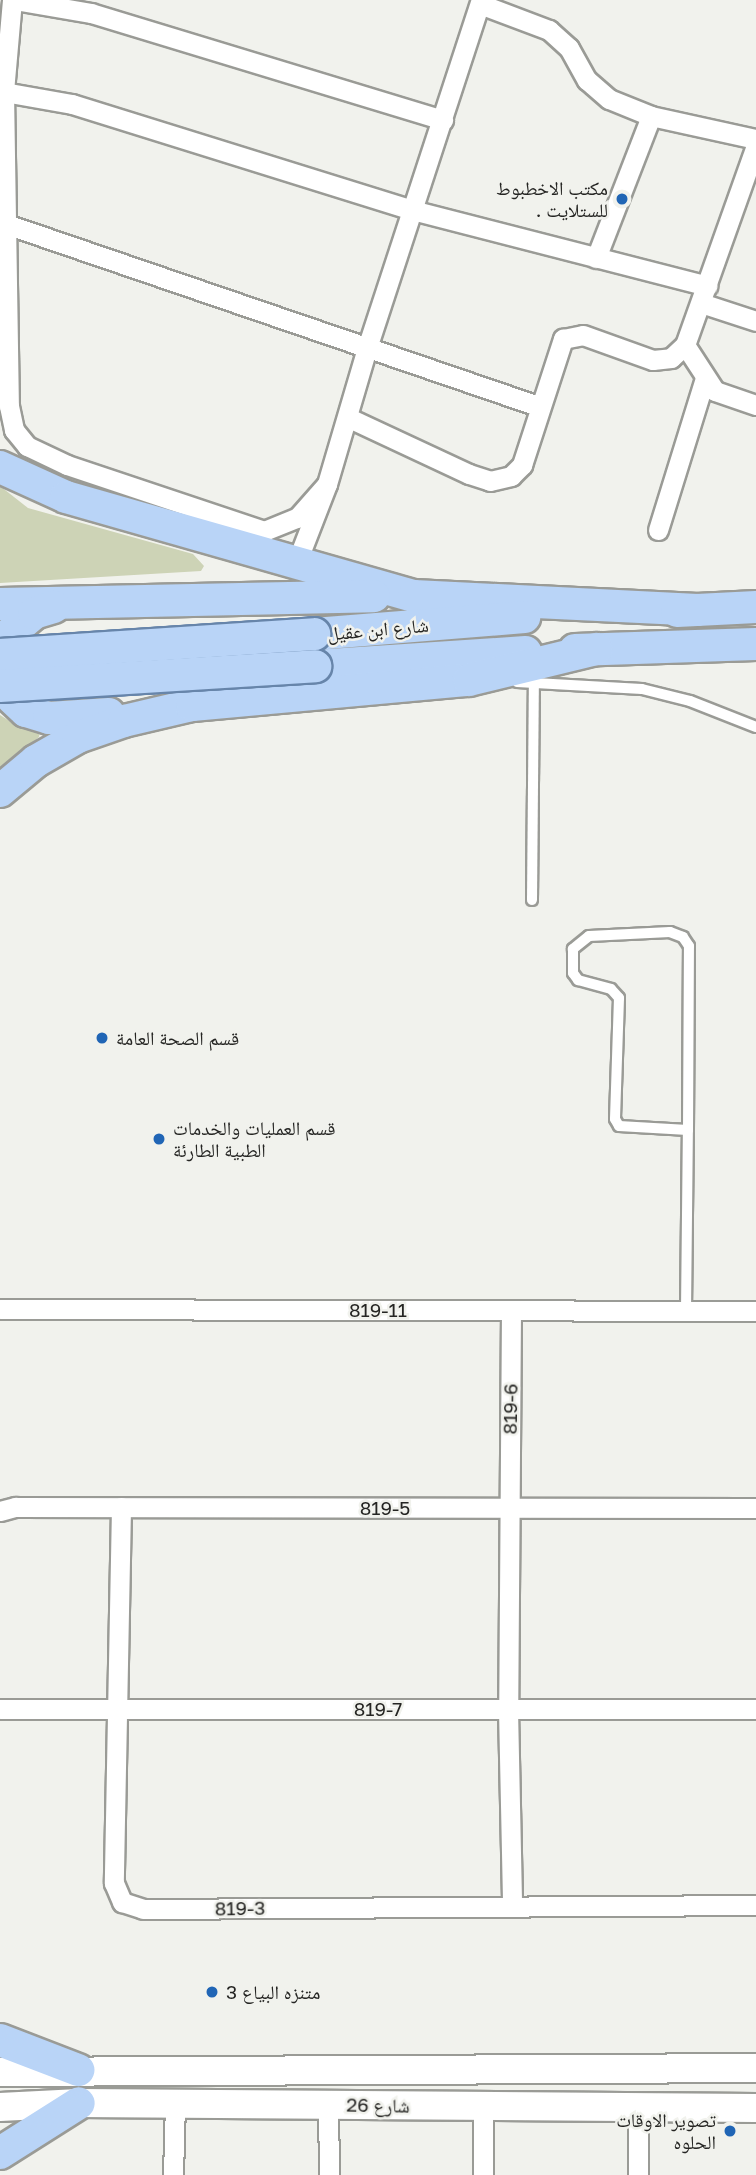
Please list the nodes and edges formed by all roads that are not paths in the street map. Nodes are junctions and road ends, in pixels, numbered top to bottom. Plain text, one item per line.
1 (13, 0) edge
2 (480, 2) edge
3 (4, 92) junction
4 (651, 116) junction
5 (443, 120) junction
6 (2, 126) edge
7 (756, 139) edge
8 (756, 146) edge
9 (751, 181) edge
10 (412, 210) junction
11 (6, 224) junction
12 (596, 258) junction
13 (704, 295) junction
14 (756, 321) edge
15 (685, 345) junction
16 (367, 348) junction
17 (705, 378) junction
18 (756, 405) edge
19 (541, 407) junction
20 (349, 418) junction
21 (0, 467) edge
22 (327, 484) junction
23 (658, 530) dead end
24 (296, 564) junction
25 (414, 596) junction
26 (83, 600) junction
27 (0, 604) edge
28 (756, 607) edge
29 (698, 610) junction
30 (756, 644) edge
31 (4, 645) edge
32 (596, 649) junction
33 (534, 682) junction
34 (436, 685) junction
35 (6, 692) edge
36 (192, 705) junction
37 (755, 729) edge
38 (0, 791) edge
39 (532, 900) dead end
40 (688, 1130) junction
41 (0, 1309) edge
42 (511, 1310) junction
43 (686, 1311) junction
44 (756, 1311) edge
45 (5, 1507) edge
46 (121, 1507) junction
47 (509, 1508) junction
48 (756, 1508) edge
49 (0, 1709) edge
50 (117, 1709) junction
51 (508, 1709) junction
52 (756, 1709) edge
53 (512, 1905) junction
54 (756, 1905) edge
55 (0, 2040) edge
56 (756, 2068) edge
57 (78, 2070) junction
58 (0, 2072) edge
59 (79, 2103) junction
60 (175, 2104) junction
61 (328, 2104) junction
62 (0, 2107) edge
63 (483, 2107) junction
64 (638, 2107) junction
65 (756, 2108) edge
66 (0, 2153) edge
67 (173, 2175) edge
68 (328, 2175) edge
69 (482, 2175) edge
70 (638, 2175) edge

1 - 3 street
1 - 5 street
2 - 4 street
2 - 5 street
3 - 6 street
3 - 10 street
4 - 7 street
4 - 12 street
5 - 10 street
6 - 11 street
8 - 9 street
9 - 13 street
10 - 12 street
10 - 16 street
11 - 16 street
11 - 22 street
12 - 13 street
13 - 14 street
13 - 15 street
15 - 17 street
15 - 19 street
16 - 19 street
16 - 20 street
17 - 18 street
17 - 23 street
19 - 20 street
20 - 22 street
21 - 24 main road
22 - 24 street
24 - 25 main road
25 - 26 main road
25 - 29 main road
26 - 27 main road
26 - 31 main road
28 - 29 main road, شارع ابن عقيل
29 - 31 main road, شارع ابن عقيل, bridge
30 - 32 main road, شارع ابن عقيل
32 - 34 main road
32 - 35 main road, شارع ابن عقيل, bridge
33 - 34 lane
33 - 37 lane
33 - 39 lane
34 - 36 main road
35 - 36 main road
36 - 38 main road
40 - 40 lane
40 - 43 lane
41 - 42 street, 819-11
42 - 43 street, 819-11
42 - 47 street, 819-6
43 - 44 street, 819-11
45 - 46 street, 819-5
46 - 47 street, 819-5
46 - 50 street, 819-3
47 - 48 street, 819-5
47 - 51 street, 819-6
49 - 50 street, 819-7
50 - 51 street, 819-7
50 - 53 street, 819-3
51 - 52 street, 819-7
51 - 53 street, 819-6
53 - 54 street, 819-3
55 - 57 main road
56 - 57 main road, شارع 26
57 - 58 main road, شارع 26
59 - 60 main road, شارع 26
59 - 62 main road, شارع 26
59 - 66 main road
60 - 61 main road, شارع 26
60 - 67 street
61 - 63 main road, شارع 26
61 - 68 street
63 - 64 main road, شارع 26
63 - 69 street
64 - 65 main road, شارع 26
64 - 70 street

